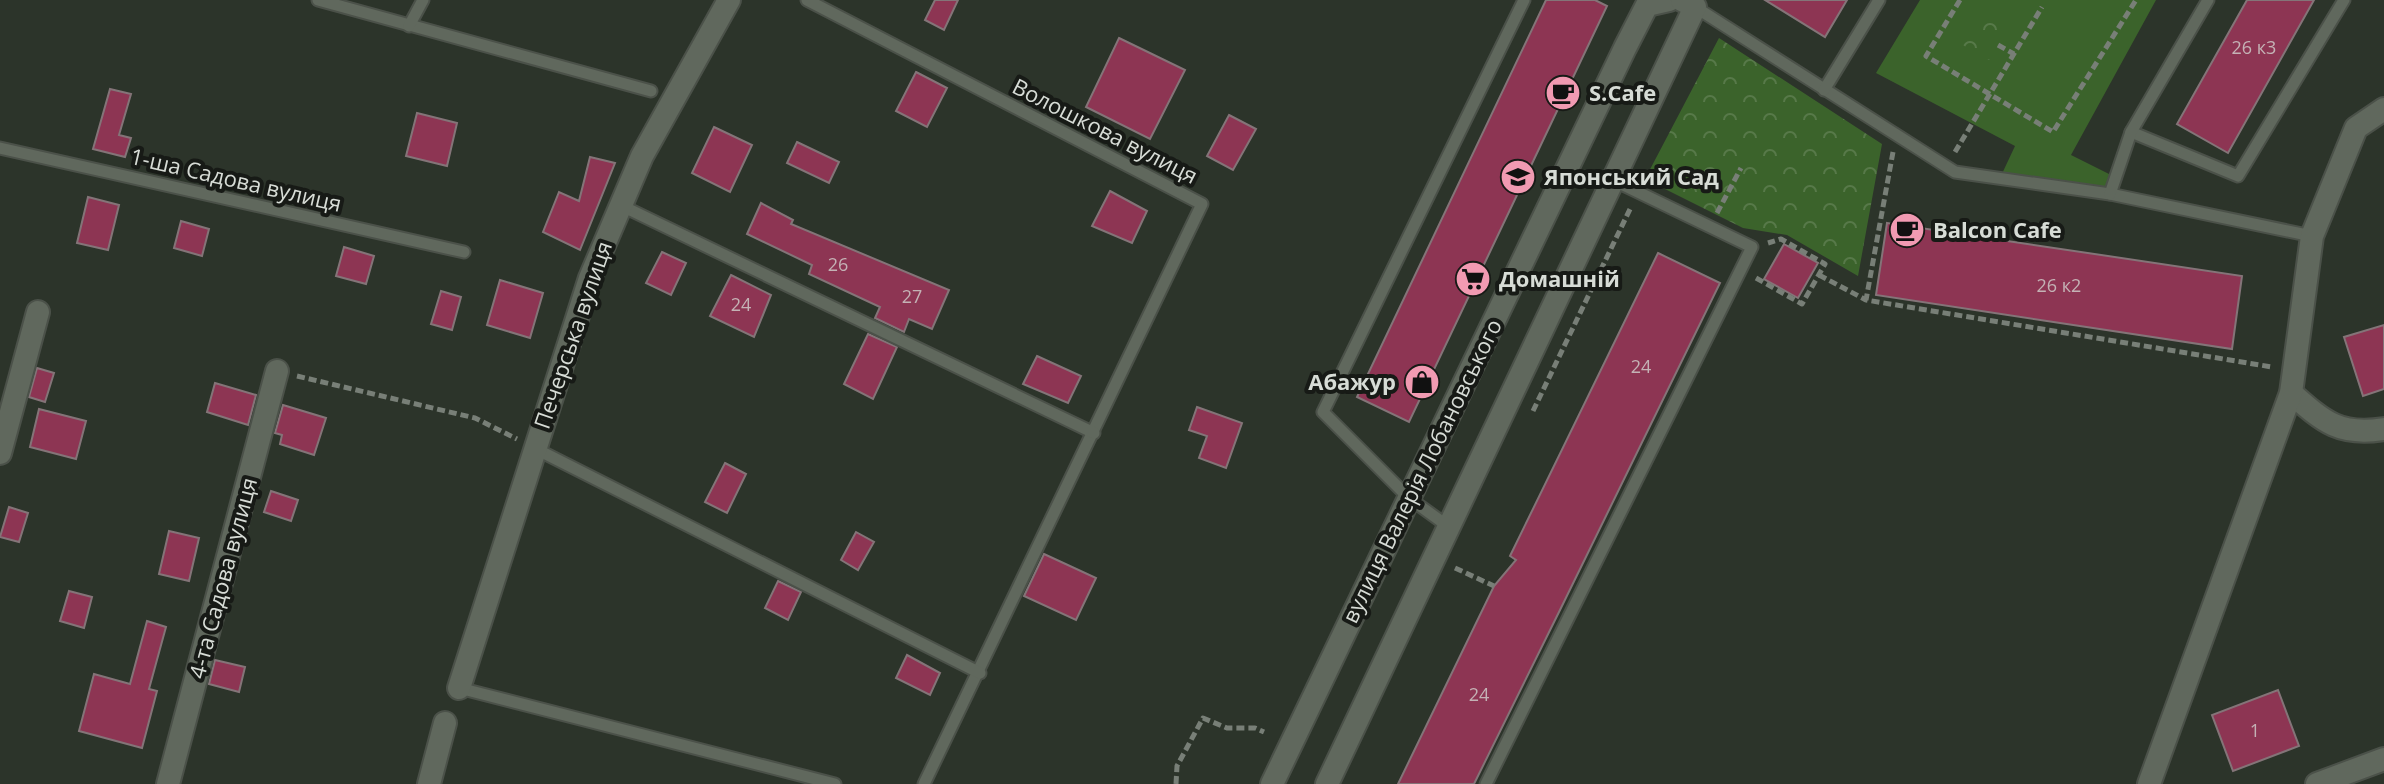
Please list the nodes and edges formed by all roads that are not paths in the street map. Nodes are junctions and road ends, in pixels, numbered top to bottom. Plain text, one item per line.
1 (318, 0) edge
2 (423, 0) edge
3 (729, 0) edge
4 (807, 0) edge
5 (1524, 0) edge
6 (1879, 0) edge
7 (2208, 0) edge
8 (2344, 0) edge
9 (1651, 2) edge
10 (1688, 4) edge
11 (409, 26) junction
12 (1824, 90) junction
13 (651, 91) dead end
14 (2384, 109) edge
15 (2131, 132) junction
16 (0, 148) edge
17 (1613, 180) junction
18 (2110, 194) junction
19 (620, 205) junction
20 (2312, 236) junction
21 (464, 252) dead end
22 (38, 312) dead end
23 (277, 371) road end
24 (2293, 382) junction
25 (2384, 429) edge
26 (1094, 433) junction
27 (534, 447) junction
28 (0, 453) edge
29 (1409, 498) junction
30 (1449, 527) junction
31 (980, 673) junction
32 (459, 688) joint
33 (445, 723) dead end
34 (2384, 759) edge
35 (168, 784) edge
36 (429, 784) edge
37 (835, 784) edge
38 (924, 784) edge
39 (1272, 784) edge
40 (1327, 784) edge
41 (1486, 784) edge
42 (2149, 784) edge
43 (2317, 784) edge

1 - 11 lane
2 - 11 lane
3 - 19 street, Печерська вулиця
4 - 26 lane, Волошкова вулиця
5 - 29 lane
6 - 12 lane
7 - 15 lane
8 - 15 lane
9 - 29 street, вулиця Валерія Лобановського
10 - 12 lane
10 - 17 street, вулиця Валерія Лобановського
11 - 13 lane
12 - 18 lane
14 - 20 street
15 - 18 lane
16 - 21 lane, 1-ша Садова вулиця
17 - 30 street, вулиця Валерія Лобановського
17 - 41 lane
18 - 20 lane
19 - 26 lane
19 - 27 street, Печерська вулиця
20 - 24 street
22 - 28 street
23 - 35 street, 4-та Садова вулиця
24 - 25 street
24 - 42 street
26 - 31 lane, Волошкова вулиця
27 - 31 lane
27 - 32 street, Печерська вулиця
29 - 30 lane
29 - 39 street, вулиця Валерія Лобановського
30 - 40 street, вулиця Валерія Лобановського
31 - 38 lane, Волошкова вулиця
32 - 37 lane
33 - 36 street
34 - 43 street

